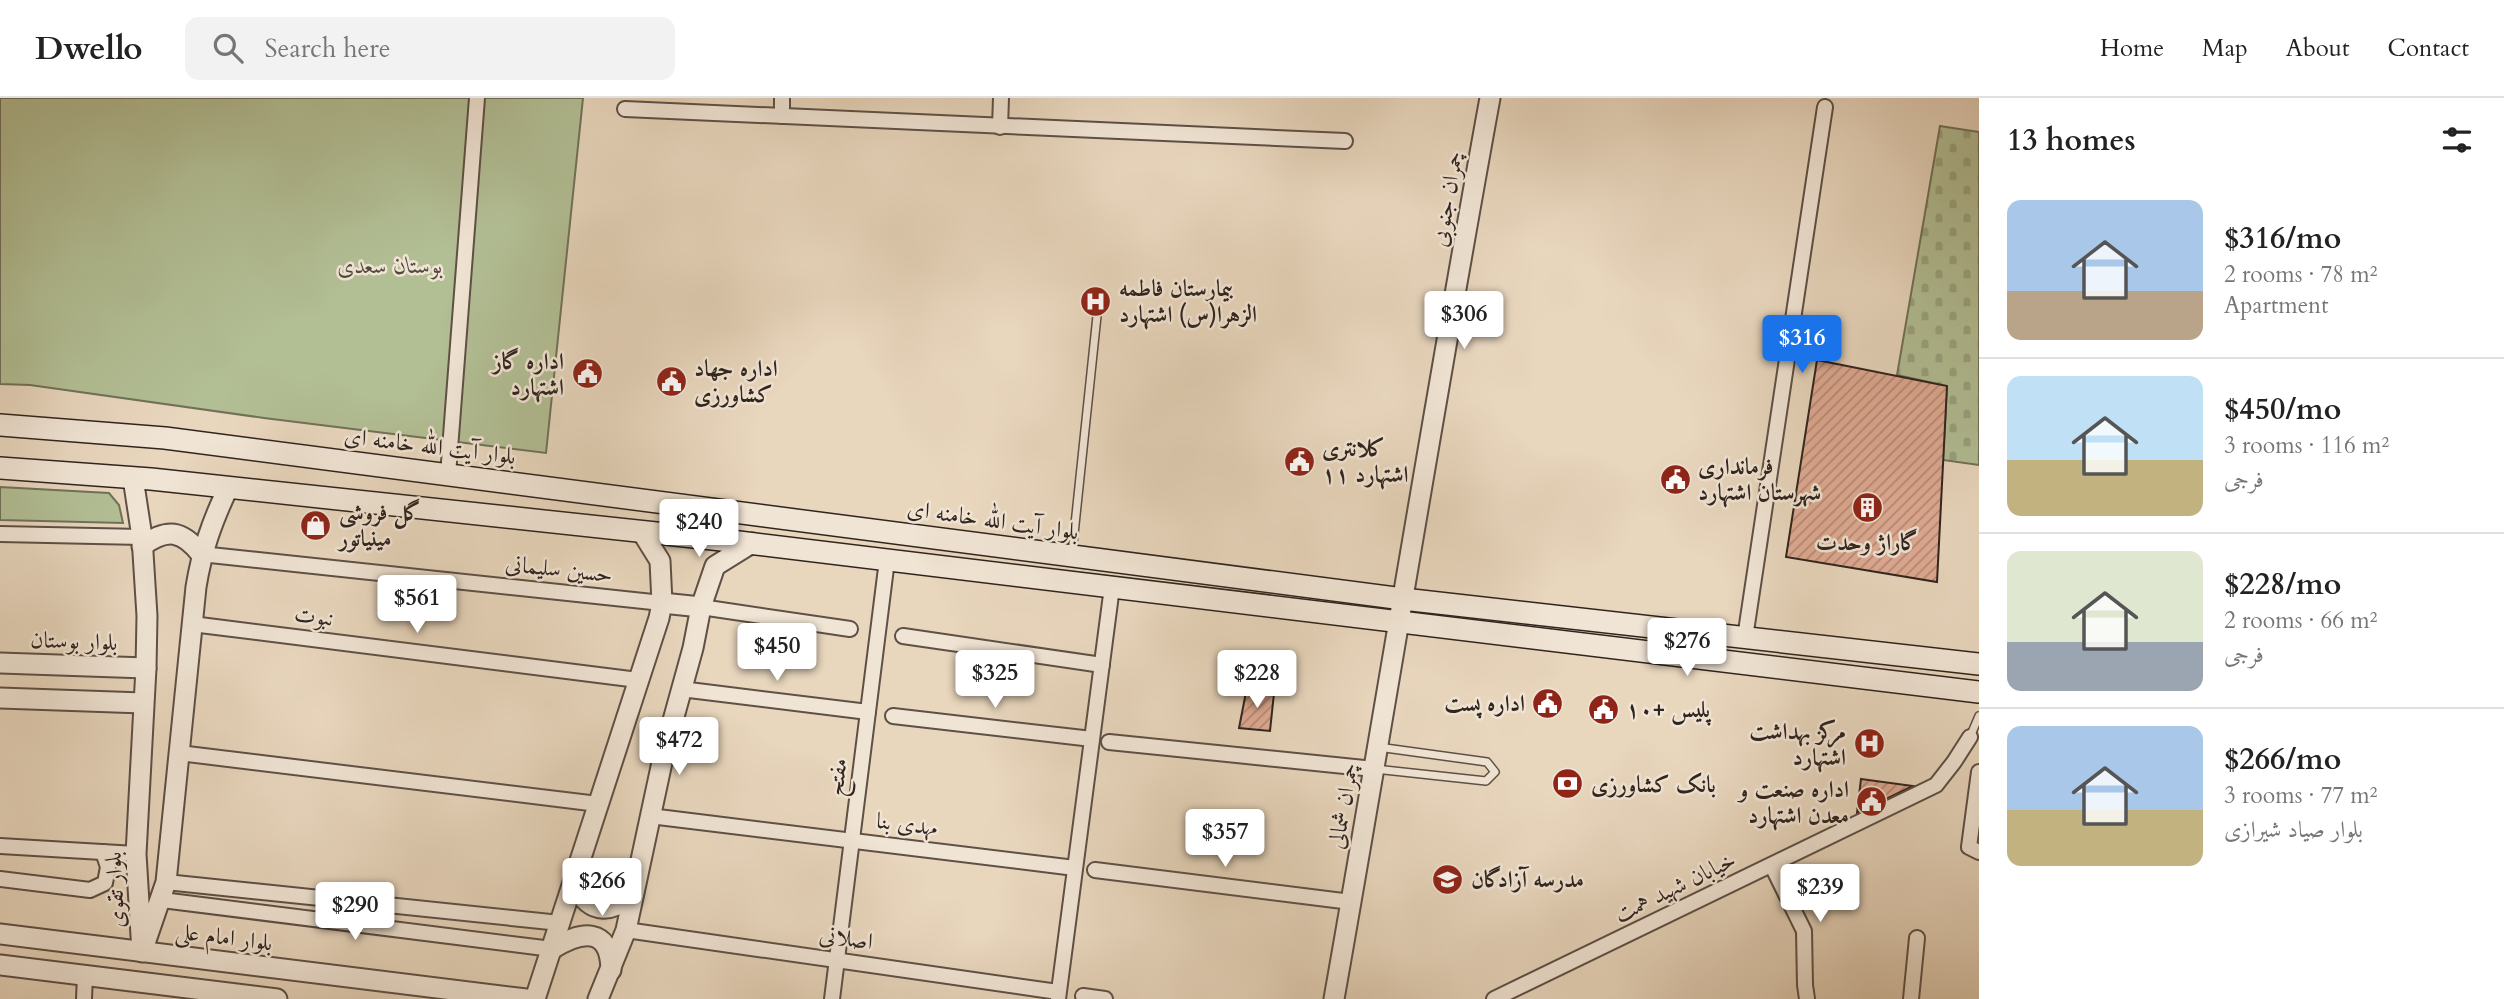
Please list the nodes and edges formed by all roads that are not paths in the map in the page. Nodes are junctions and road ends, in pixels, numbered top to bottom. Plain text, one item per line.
1 (477, 98) edge
2 (782, 98) edge
3 (1001, 98) edge
4 (1490, 98) edge
5 (1825, 107) dead end
6 (625, 108) dead end
7 (782, 116) junction
8 (1000, 127) junction
9 (1345, 141) dead end
10 (1097, 316) dead end
11 (0, 425) edge
12 (0, 468) edge
13 (448, 475) junction
14 (133, 478) junction
15 (228, 488) junction
16 (642, 533) junction
17 (0, 534) edge
18 (142, 541) junction
19 (752, 543) junction
20 (201, 554) junction
21 (1072, 557) junction
22 (887, 560) junction
23 (1112, 587) junction
24 (1403, 599) junction
25 (662, 603) junction
26 (701, 607) junction
27 (1400, 622) junction
28 (192, 624) junction
29 (850, 629) dead end
30 (903, 636) dead end
31 (1745, 638) junction
32 (0, 663) edge
33 (1979, 664) edge
34 (1102, 665) junction
35 (146, 667) junction
36 (638, 680) junction
37 (681, 689) junction
38 (1979, 692) edge
39 (0, 698) edge
40 (143, 703) junction
41 (868, 712) junction
42 (893, 716) dead end
43 (1979, 716) edge
44 (1970, 737) joint
45 (1092, 740) junction
46 (1109, 742) dead end
47 (1378, 747) junction
48 (179, 753) junction
49 (1374, 769) junction
50 (1979, 772) edge
51 (598, 804) junction
52 (650, 816) junction
53 (852, 841) junction
54 (0, 846) edge
55 (103, 852) junction
56 (1979, 852) edge
57 (136, 855) junction
58 (1772, 866) junction
59 (1075, 868) junction
60 (1095, 870) dead end
61 (0, 878) edge
62 (574, 880) junction
63 (164, 891) junction
64 (633, 892) junction
65 (1351, 902) junction
66 (560, 923) junction
67 (626, 930) junction
68 (0, 934) edge
69 (1917, 938) dead end
70 (552, 949) junction
71 (142, 952) junction
72 (837, 960) junction
73 (0, 965) edge
74 (611, 971) junction
75 (85, 975) junction
76 (163, 992) edge
77 (1058, 996) edge
78 (1083, 996) dead end
79 (84, 999) edge
80 (277, 999) edge
81 (526, 999) edge
82 (535, 999) edge
83 (598, 999) edge
84 (832, 999) edge
85 (1105, 999) edge
86 (1334, 999) edge
87 (1493, 999) edge
88 (1807, 999) edge
89 (1911, 999) edge

1 - 13 street
2 - 7 street
3 - 8 street
4 - 24 street, چمران جنوبی
5 - 31 street
6 - 7 street
7 - 8 street
8 - 9 street
10 - 21 lane
11 - 13 main road, بلوار آیت الله خامنه ای
12 - 14 main road
13 - 21 main road, بلوار آیت الله خامنه ای
14 - 15 main road
14 - 18 street, بلوار تقوی
15 - 16 main road
15 - 20 street, بلوار تقوی
16 - 19 main road
16 - 25 street
17 - 18 street
18 - 20 street
18 - 35 street, بلوار تقوی
19 - 22 main road
19 - 26 street
20 - 25 street, حسین سلیمانی
20 - 28 street, بلوار تقوی
21 - 24 main road, بلوار آیت الله خامنه ای
22 - 23 main road
22 - 41 street, مفتح
23 - 27 main road
23 - 34 street
24 - 27 street, چمران جنوبی
24 - 31 main road, بلوار آیت الله خامنه ای
25 - 26 street
25 - 36 street
26 - 29 street
26 - 37 street
27 - 38 main road
27 - 47 street, چمران شمالی
28 - 36 street, نبوت
28 - 48 street, بلوار تقوی
30 - 34 street
31 - 33 main road, بلوار آیت الله خامنه ای
32 - 35 street, بلوار بوستان
34 - 45 street
35 - 40 street, بلوار تقوی
36 - 51 street
37 - 41 street
37 - 52 street
39 - 40 street
40 - 57 street, بلوار تقوی
41 - 53 street, مفتح
42 - 45 street
43 - 44 lane
44 - 58 street, خیابان شهید همت
45 - 59 street
46 - 49 street
47 - 49 street, چمران شمالی
47 - 49 lane
48 - 51 street
48 - 63 street, بلوار تقوی
49 - 65 street, چمران شمالی
50 - 56 street
51 - 62 street
52 - 53 street, مهدی بنا
52 - 64 street
53 - 59 street, مهدی بنا
53 - 72 street, مفتح
54 - 55 street
55 - 57 street
55 - 61 street
57 - 71 street, بلوار تقوی
58 - 87 street, خیابان شهید همت
58 - 88 street
59 - 77 street
60 - 65 street
62 - 64 street
62 - 66 street
63 - 66 street
63 - 70 street
63 - 71 street, بلوار تقوی
64 - 67 street
65 - 86 street, چمران شمالی
66 - 70 street
67 - 72 street, اصلانی
67 - 74 street
68 - 71 street, بلوار امام علی
69 - 89 street
70 - 74 street
70 - 82 street
71 - 81 street, بلوار امام علی
72 - 77 street, اصلانی
72 - 84 street, مفتح
73 - 75 street
74 - 83 street
75 - 76 street
75 - 79 street
76 - 80 street
78 - 85 street

